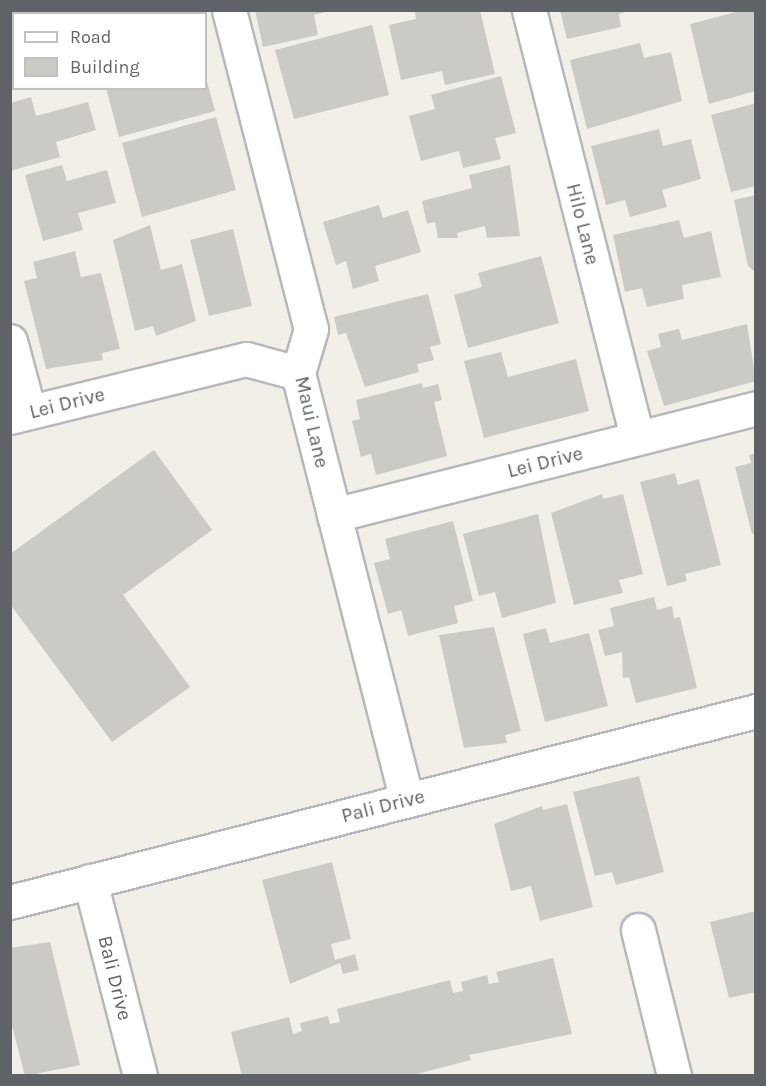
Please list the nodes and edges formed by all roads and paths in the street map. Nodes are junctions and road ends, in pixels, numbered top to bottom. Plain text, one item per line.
1 (229, 10) edge
2 (529, 10) edge
3 (10, 341) edge
4 (298, 373) junction
5 (756, 408) edge
6 (20, 414) edge
7 (637, 438) junction
8 (334, 515) junction
9 (756, 711) edge
10 (406, 800) junction
11 (90, 881) junction
12 (10, 902) edge
13 (638, 930) dead end
14 (140, 1076) edge
15 (674, 1076) edge

1 - 4 street, Maui Lane
2 - 7 street, Hilo Lane
3 - 6 street
4 - 6 street, Lei Drive
4 - 8 street, Maui Lane
5 - 7 street, Lei Drive
7 - 8 street, Lei Drive
8 - 10 street, Maui Lane
9 - 10 street, Pali Drive
10 - 11 street, Pali Drive
11 - 12 street, Pali Drive
11 - 14 street, Bali Drive
13 - 15 street

